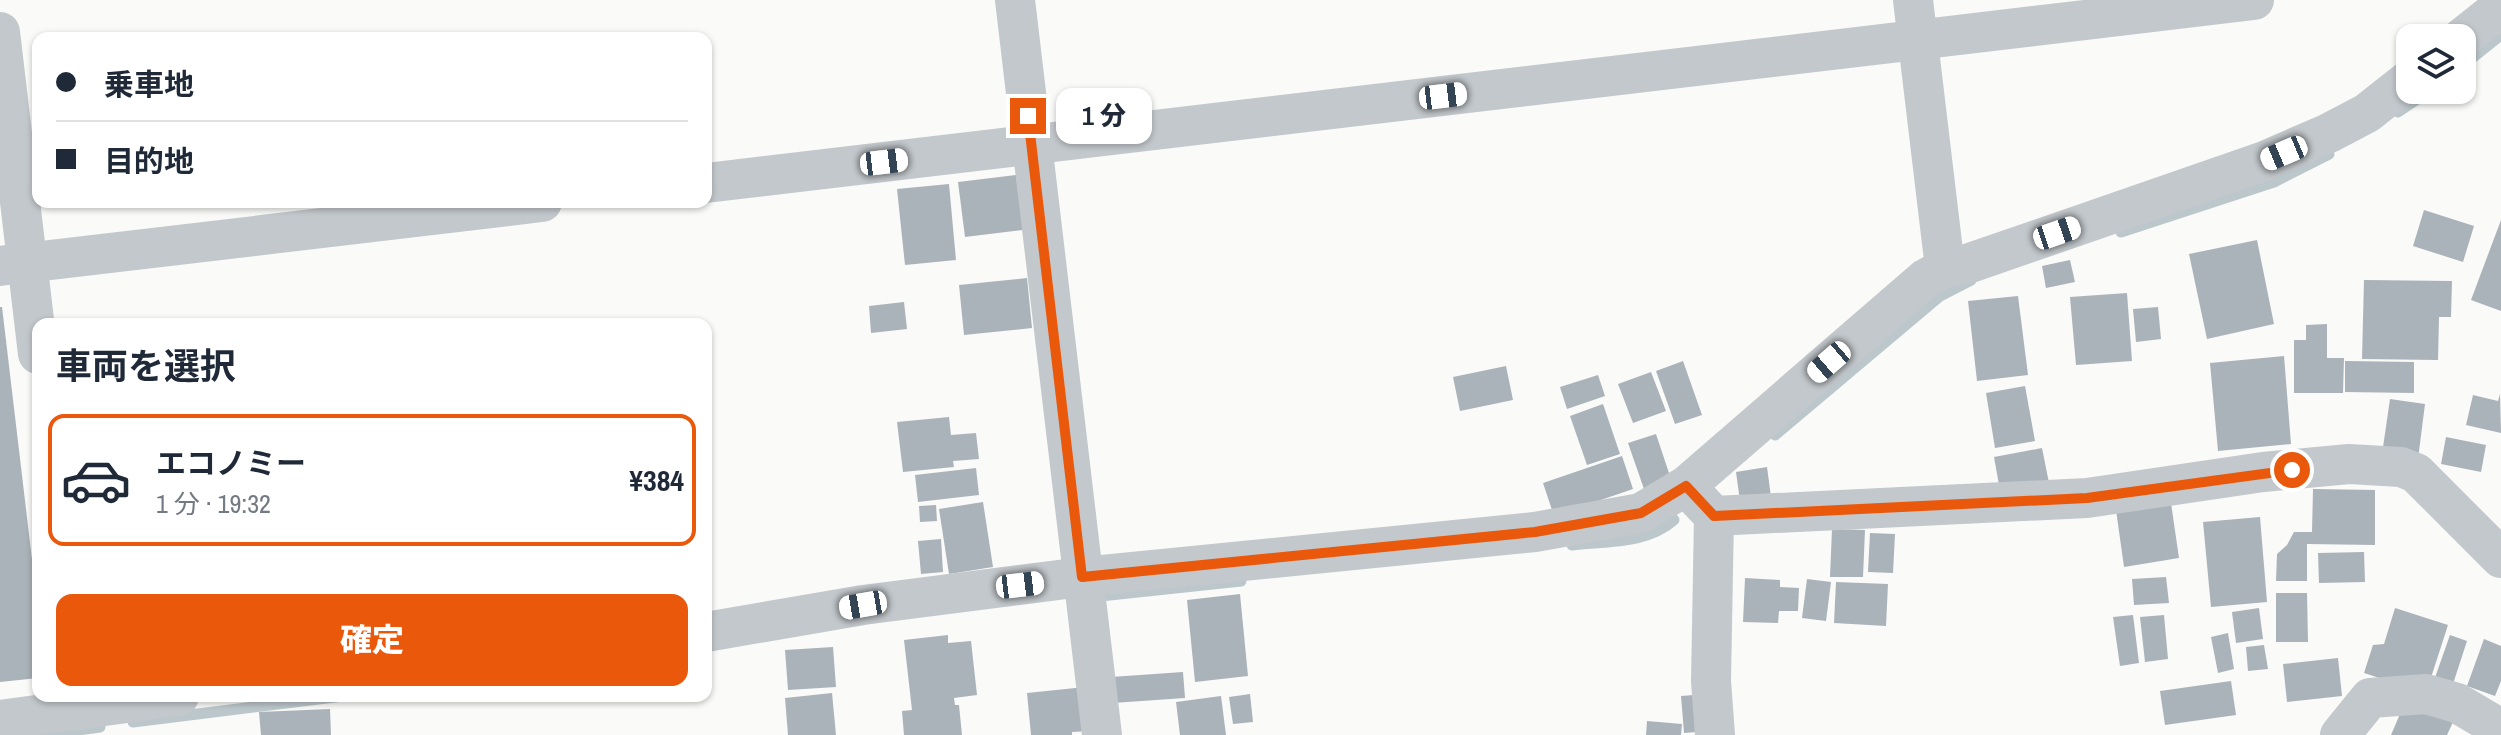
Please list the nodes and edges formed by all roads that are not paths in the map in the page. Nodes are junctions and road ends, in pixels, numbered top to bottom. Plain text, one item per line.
1 (1015, 0) edge
2 (1913, 0) edge
3 (2254, 0) edge
4 (2501, 7) edge
5 (2476, 27) edge
6 (0, 32) edge
7 (1917, 39) junction
8 (2396, 90) edge
9 (1032, 145) junction
10 (712, 182) edge
11 (491, 208) edge
12 (14, 264) edge
13 (1945, 268) junction
14 (32, 332) edge
15 (1686, 486) junction
16 (1714, 516) junction
17 (2501, 558) edge
18 (1084, 591) junction
19 (712, 631) edge
20 (153, 702) edge
21 (81, 719) edge
22 (0, 720) edge
23 (2501, 729) edge
24 (1102, 735) edge
25 (1715, 735) edge
26 (2340, 735) edge

1 - 9 street
2 - 7 street
3 - 7 street
4 - 5 street
6 - 12 street
7 - 9 street
7 - 13 street
8 - 13 street
9 - 10 street
9 - 18 street
11 - 12 street
12 - 14 street
13 - 15 street
15 - 16 street
15 - 18 street
16 - 17 street
16 - 25 street
18 - 19 street
18 - 24 street
20 - 21 street
21 - 22 street
23 - 26 street

